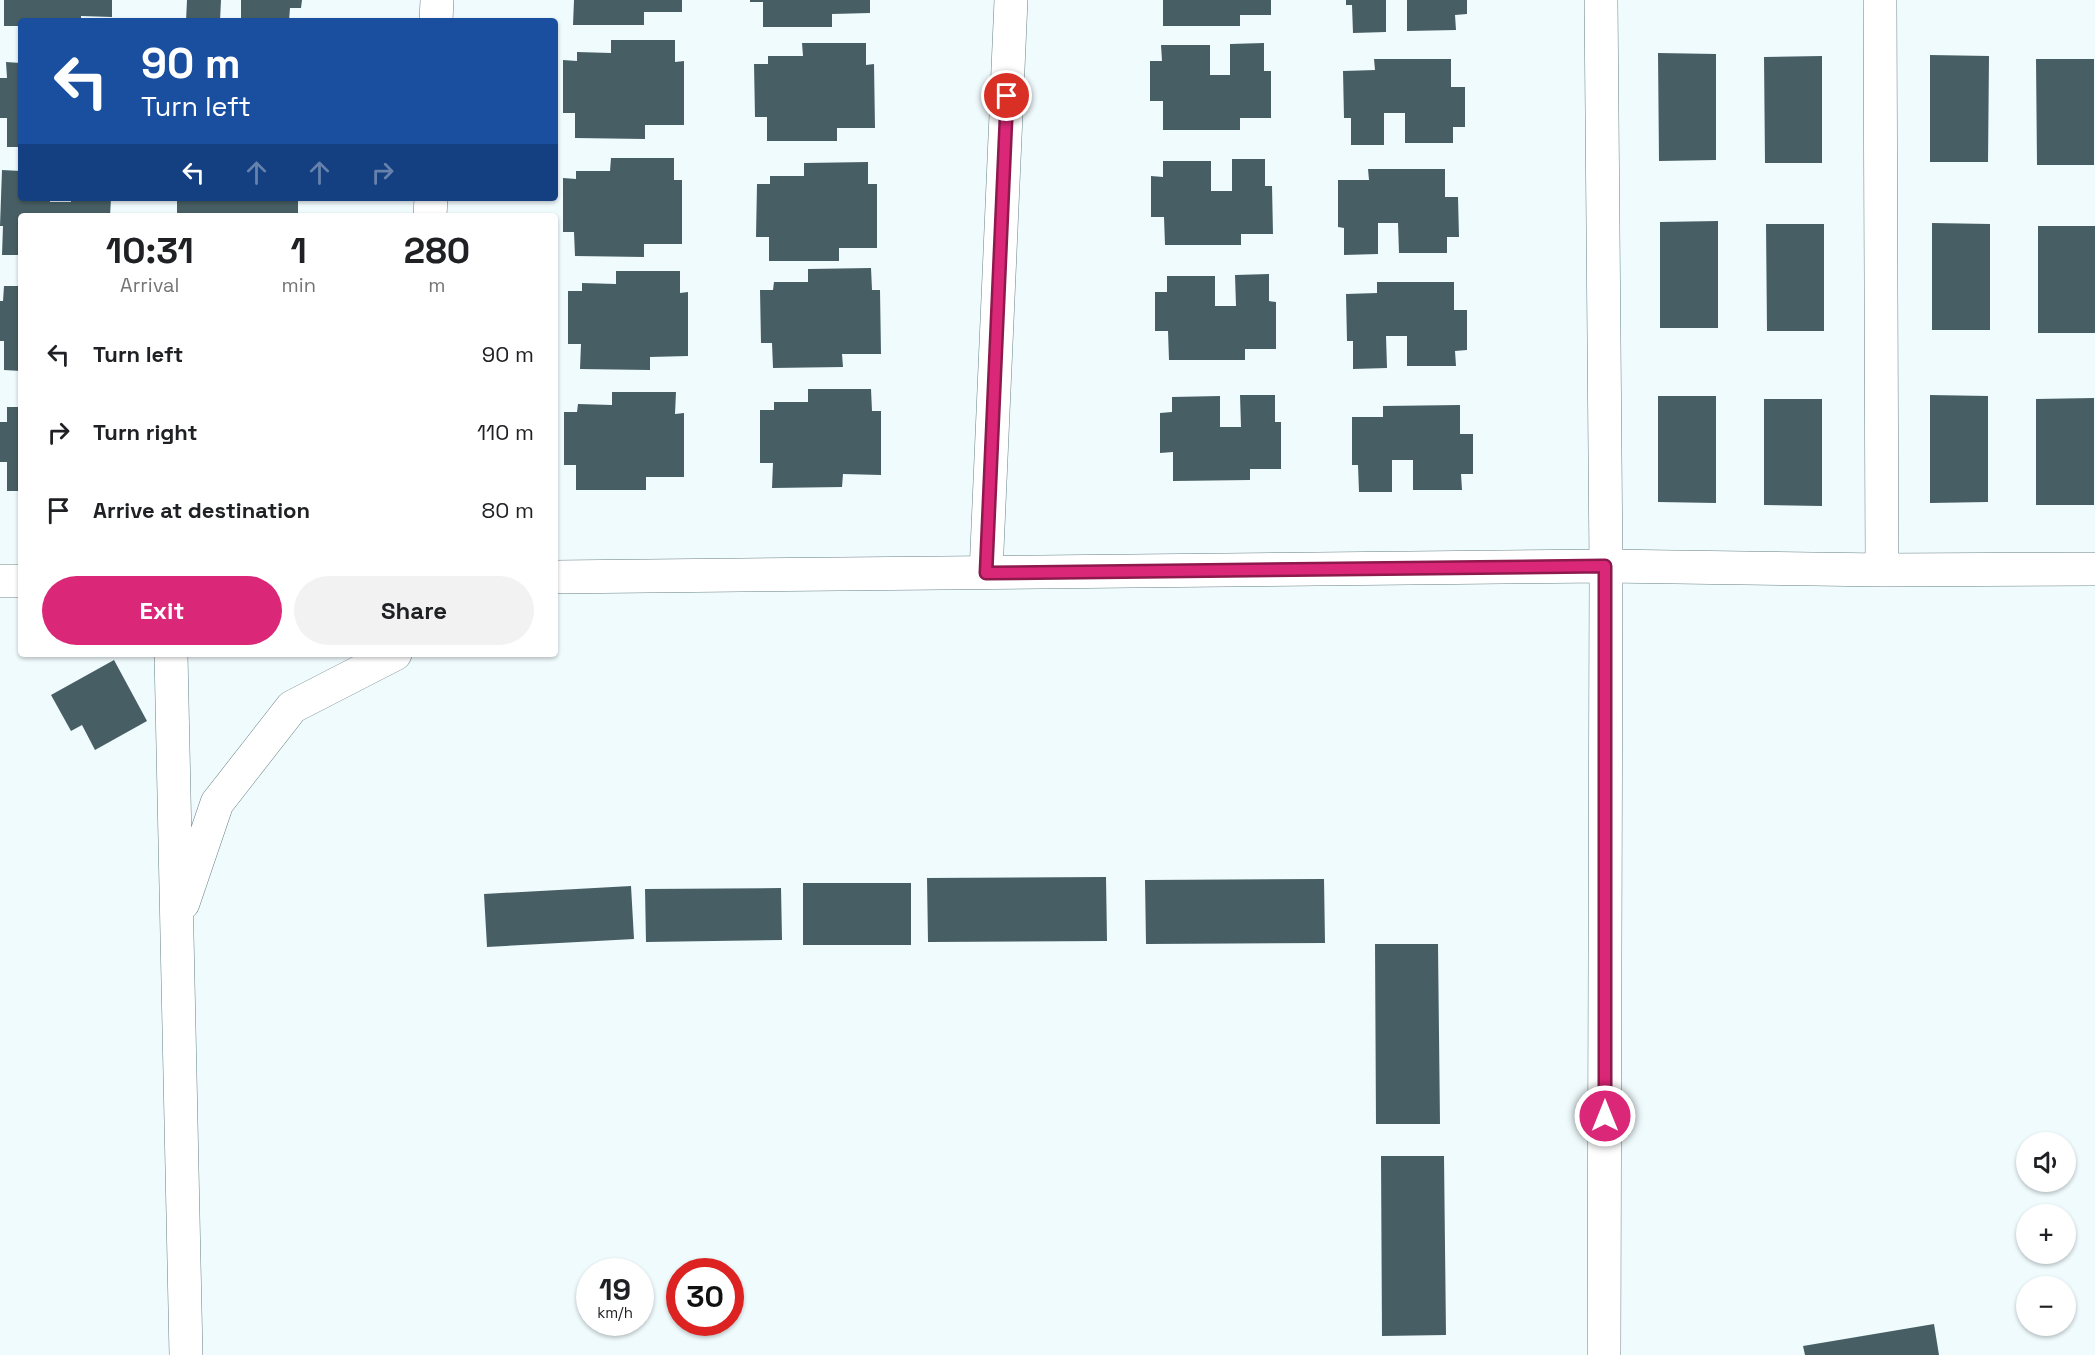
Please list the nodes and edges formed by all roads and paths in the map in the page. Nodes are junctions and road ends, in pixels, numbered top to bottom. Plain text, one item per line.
1 (437, 0) edge
2 (1011, 0) edge
3 (1601, 0) edge
4 (1880, 0) edge
5 (436, 18) edge
6 (1605, 566) junction
7 (2095, 569) edge
8 (1882, 570) junction
9 (986, 573) junction
10 (558, 577) edge
11 (0, 581) edge
12 (18, 581) edge
13 (171, 657) edge
14 (389, 657) edge
15 (176, 926) junction
16 (186, 1355) edge
17 (1604, 1355) edge

1 - 5 street
2 - 9 street
3 - 6 street
4 - 8 street
6 - 8 street
6 - 9 street
6 - 17 street
7 - 8 street
9 - 10 street
11 - 12 street
13 - 15 street
14 - 15 street
15 - 16 street

